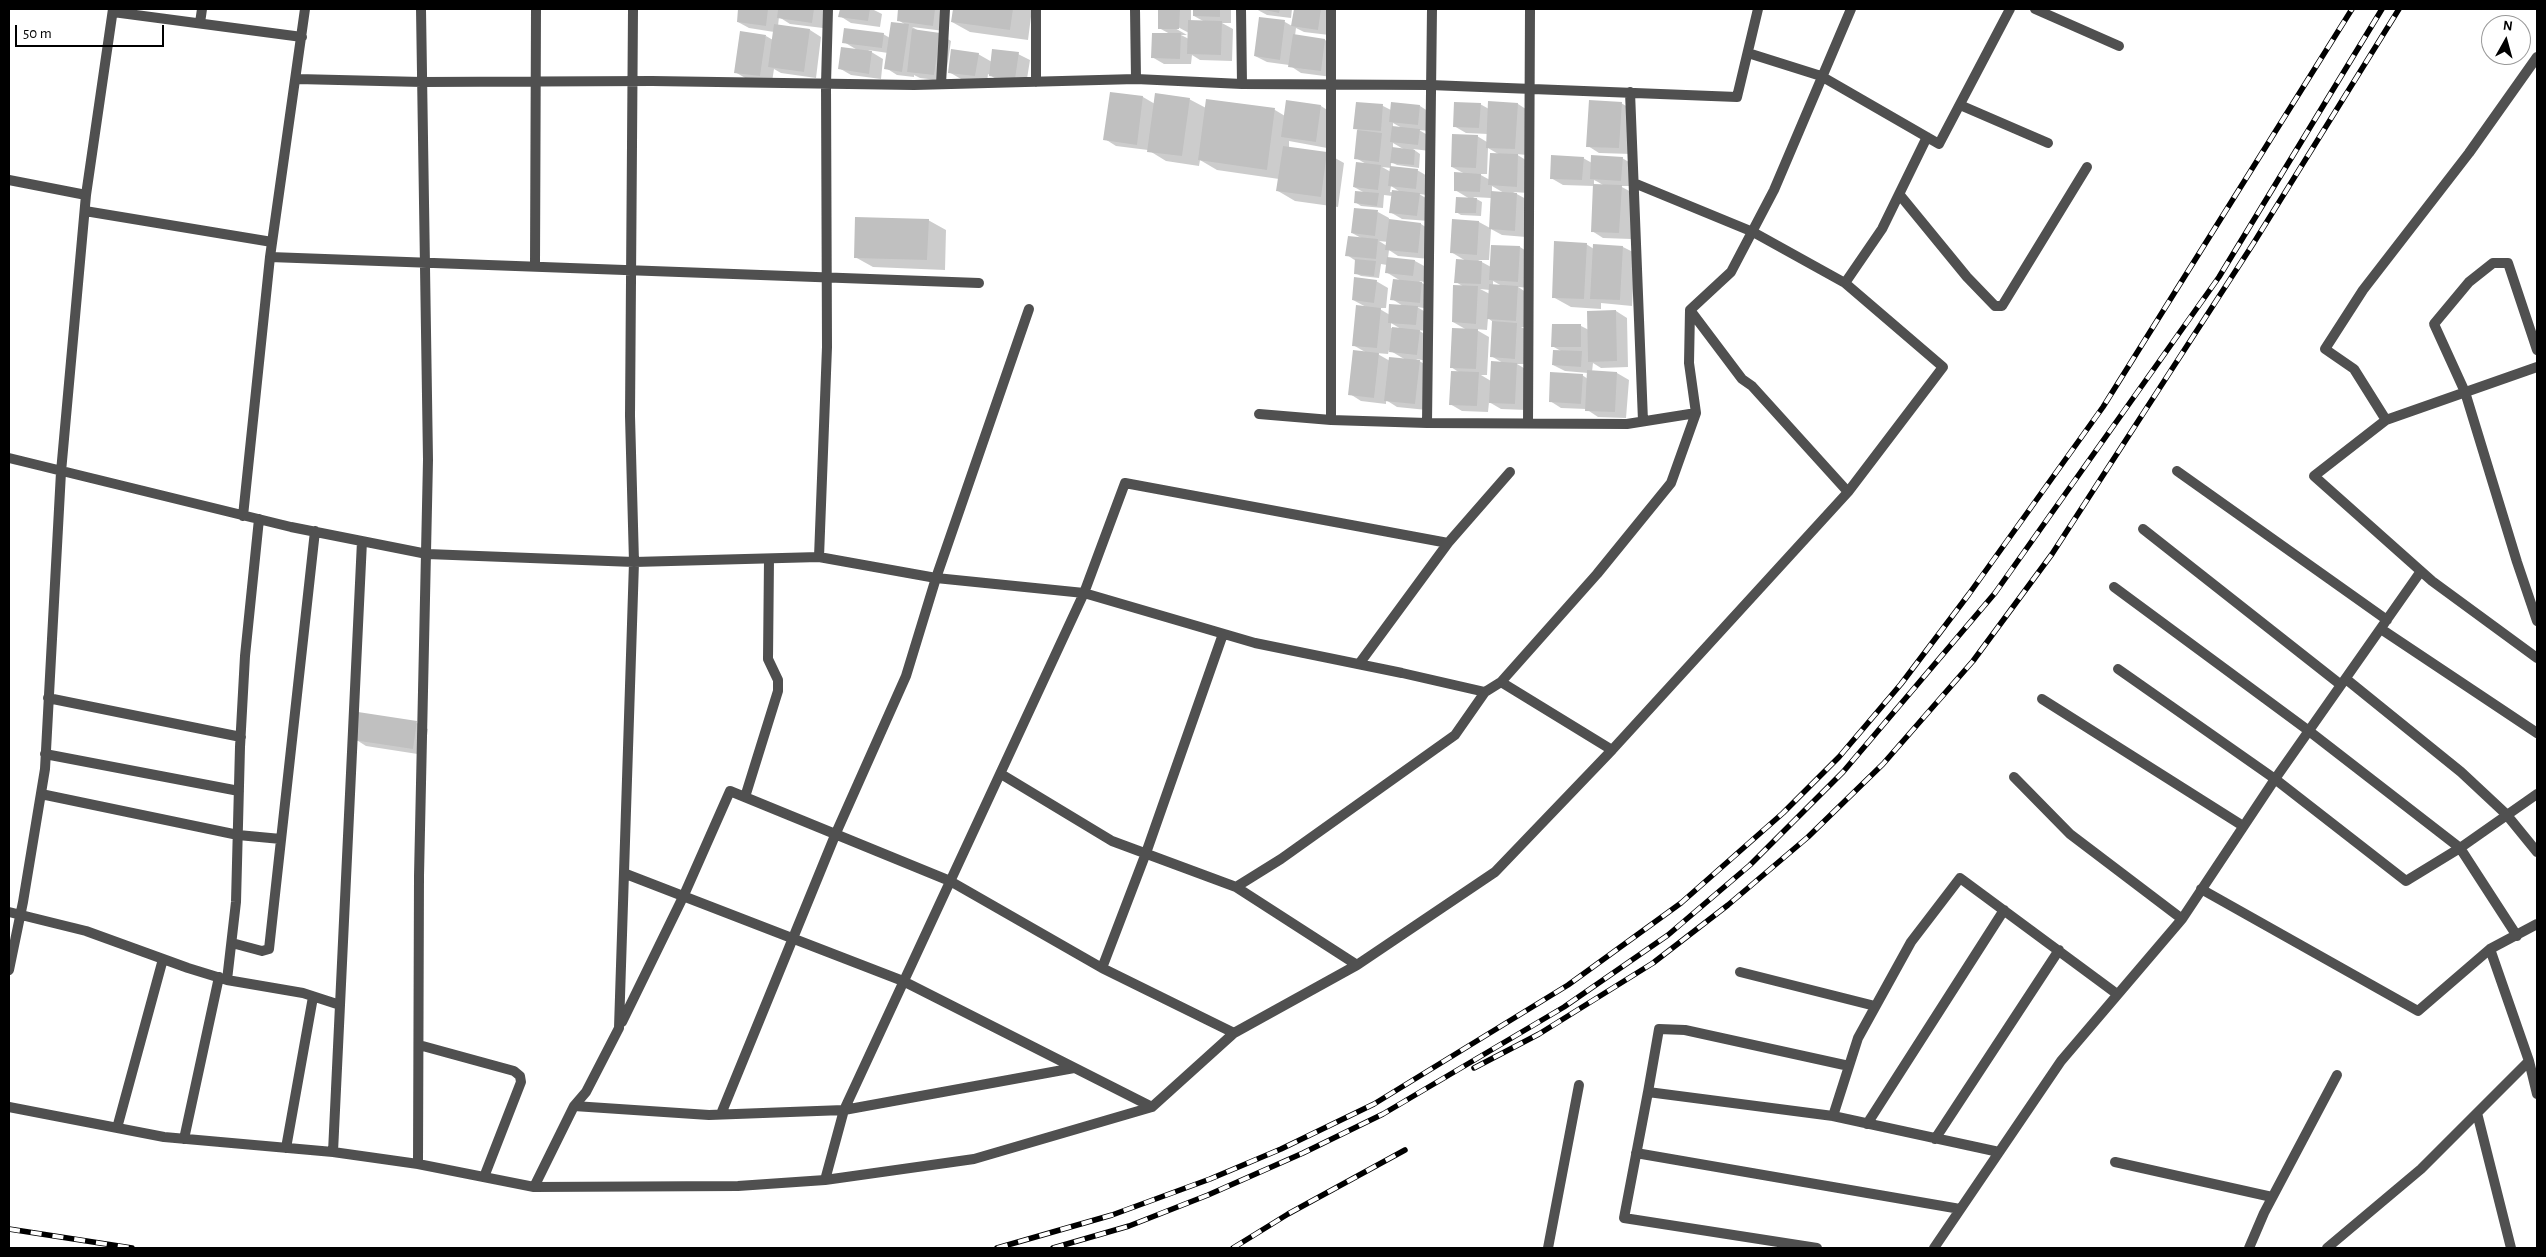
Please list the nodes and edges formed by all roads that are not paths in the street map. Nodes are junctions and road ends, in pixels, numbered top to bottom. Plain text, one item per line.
1 (202, 9) edge
2 (305, 9) edge
3 (421, 9) edge
4 (536, 9) edge
5 (633, 9) edge
6 (828, 9) edge
7 (945, 9) edge
8 (1036, 9) edge
9 (1135, 9) edge
10 (1241, 9) edge
11 (1331, 9) edge
12 (1432, 9) edge
13 (1530, 9) edge
14 (1758, 9) edge
15 (1851, 9) edge
16 (2010, 9) edge
17 (2035, 9) edge
18 (113, 10) edge
19 (200, 23) junction
20 (302, 37) junction
21 (2118, 46) dead end
22 (1748, 53) junction
23 (2537, 57) edge
24 (1821, 76) junction
25 (297, 79) junction
26 (1136, 79) junction
27 (422, 82) junction
28 (537, 82) junction
29 (630, 82) junction
30 (1036, 82) junction
31 (826, 84) junction
32 (942, 84) junction
33 (1242, 84) junction
34 (1330, 84) junction
35 (1430, 85) junction
36 (1529, 88) junction
37 (1630, 92) junction
38 (1960, 105) junction
39 (1927, 137) junction
40 (2048, 143) dead end
41 (2087, 167) dead end
42 (9, 180) edge
43 (1634, 183) junction
44 (1899, 194) junction
45 (86, 195) junction
46 (85, 212) junction
47 (1753, 232) junction
48 (272, 242) junction
49 (270, 257) junction
50 (425, 264) junction
51 (534, 266) junction
52 (630, 269) junction
53 (827, 276) junction
54 (979, 283) dead end
55 (1846, 283) junction
56 (1028, 309) dead end
57 (1690, 310) junction
58 (2537, 350) edge
59 (2537, 367) edge
60 (2465, 392) junction
61 (1696, 413) junction
62 (1259, 414) dead end
63 (1331, 420) junction
64 (2386, 420) junction
65 (1643, 421) junction
66 (1426, 423) junction
67 (1528, 423) junction
68 (9, 458) edge
69 (2177, 471) dead end
70 (61, 472) junction
71 (1510, 472) dead end
72 (1848, 492) junction
73 (243, 516) junction
74 (258, 519) junction
75 (2143, 529) dead end
76 (315, 531) junction
77 (362, 541) junction
78 (1448, 543) junction
79 (427, 554) junction
80 (819, 557) junction
81 (768, 558) junction
82 (634, 562) junction
83 (2422, 572) junction
84 (936, 578) junction
85 (2114, 587) dead end
86 (1084, 593) junction
87 (2387, 620) junction
88 (2537, 621) edge
89 (2381, 629) junction
90 (1223, 634) junction
91 (2537, 658) edge
92 (1359, 664) junction
93 (2118, 669) dead end
94 (1501, 682) junction
95 (2343, 682) junction
96 (1485, 692) junction
97 (48, 698) junction
98 (2042, 699) dead end
99 (2309, 731) junction
100 (2537, 733) edge
101 (241, 737) junction
102 (1612, 750) junction
103 (46, 754) junction
104 (1001, 774) junction
105 (2014, 777) dead end
106 (2275, 779) junction
107 (239, 791) junction
108 (41, 794) junction
109 (2537, 794) edge
110 (746, 797) junction
111 (2506, 814) junction
112 (2244, 826) junction
113 (836, 832) junction
114 (238, 835) junction
115 (281, 839) junction
116 (2460, 848) junction
117 (2537, 852) edge
118 (1146, 853) junction
119 (626, 874) junction
120 (950, 881) junction
121 (1236, 887) junction
122 (2202, 889) junction
123 (684, 895) junction
124 (2004, 910) junction
125 (9, 912) edge
126 (20, 914) junction
127 (2182, 919) junction
128 (2537, 924) edge
129 (2517, 936) junction
130 (793, 938) junction
131 (232, 944) junction
132 (2490, 949) junction
133 (2059, 950) junction
134 (163, 959) junction
135 (1357, 965) junction
136 (1102, 968) junction
137 (9, 970) edge
138 (1740, 972) dead end
139 (223, 979) junction
140 (903, 981) junction
141 (2117, 994) junction
142 (313, 997) junction
143 (340, 1005) junction
144 (1875, 1006) junction
145 (619, 1028) junction
146 (1234, 1033) junction
147 (419, 1045) junction
148 (2529, 1061) junction
149 (1849, 1066) junction
150 (1074, 1068) junction
151 (2337, 1075) dead end
152 (1579, 1085) dead end
153 (1648, 1092) junction
154 (2537, 1094) edge
155 (9, 1106) edge
156 (574, 1106) junction
157 (1152, 1107) junction
158 (844, 1110) junction
159 (722, 1114) junction
160 (2477, 1114) junction
161 (1833, 1116) junction
162 (1867, 1124) junction
163 (117, 1128) junction
164 (184, 1139) junction
165 (1934, 1139) junction
166 (286, 1148) junction
167 (333, 1152) junction
168 (1999, 1152) junction
169 (1636, 1153) junction
170 (2115, 1162) dead end
171 (418, 1164) junction
172 (484, 1177) junction
173 (825, 1180) junction
174 (534, 1187) junction
175 (2272, 1197) junction
176 (1960, 1209) junction
177 (1548, 1248) edge
178 (1816, 1248) edge
179 (1934, 1248) edge
180 (2249, 1248) edge
181 (2327, 1248) edge
182 (2511, 1248) edge

1 - 19 street
2 - 20 street
3 - 27 street
4 - 28 street
5 - 29 street
6 - 31 street
7 - 32 street
8 - 30 street
9 - 26 street
10 - 33 street
11 - 34 street
12 - 35 street
13 - 36 street
14 - 22 street
15 - 24 street
16 - 38 street
17 - 21 street
18 - 19 street
18 - 45 street
19 - 20 street
20 - 25 street
22 - 24 street
22 - 37 street
23 - 64 street
24 - 39 street
24 - 47 street
25 - 27 street
25 - 48 street
26 - 30 street
26 - 33 street
27 - 28 street
27 - 50 street
28 - 29 street
28 - 51 street
29 - 31 street
29 - 52 street
30 - 32 street
31 - 32 street
31 - 53 street
33 - 34 street
34 - 35 street
34 - 63 street
35 - 36 street
35 - 66 street
36 - 37 street
36 - 67 street
37 - 43 street
38 - 39 street
38 - 40 street
39 - 44 street
41 - 44 street
42 - 45 street
43 - 47 street
43 - 65 street
44 - 55 street
45 - 46 street
46 - 48 street
46 - 70 street
47 - 55 street
47 - 57 street
48 - 49 street
49 - 50 street
49 - 73 street
50 - 51 street
50 - 79 street
51 - 52 street
52 - 53 street
52 - 82 street
53 - 54 street
53 - 80 street
55 - 72 street
56 - 84 street
57 - 61 street
57 - 72 street
58 - 60 street
59 - 60 street
60 - 64 street
60 - 88 street
61 - 65 street
61 - 94 street
62 - 63 street
63 - 66 street
64 - 83 street
65 - 67 street
66 - 67 street
68 - 70 street
69 - 87 street
70 - 73 street
70 - 97 street
71 - 78 street
72 - 102 street
73 - 74 street
74 - 76 street
74 - 101 street
75 - 95 street
76 - 77 street
76 - 115 street
77 - 79 street
77 - 143 street
78 - 86 street
78 - 92 street
79 - 82 street
79 - 147 street
80 - 81 street
80 - 84 street
81 - 82 street
81 - 110 street
82 - 119 street
83 - 87 street
83 - 91 street
84 - 86 street
84 - 113 street
85 - 99 street
86 - 90 street
86 - 104 street
87 - 89 street
89 - 95 street
89 - 100 street
90 - 92 street
90 - 118 street
92 - 96 street
93 - 106 street
94 - 96 street
94 - 102 street
95 - 99 street
95 - 111 street
96 - 121 street
97 - 101 street
97 - 103 street
98 - 112 street
99 - 106 street
99 - 116 street
101 - 107 street
102 - 135 street
103 - 107 street
103 - 108 street
104 - 118 street
104 - 120 street
105 - 127 street
106 - 112 street
106 - 116 street
107 - 114 street
108 - 114 street
108 - 126 street
109 - 111 street
110 - 113 street
110 - 123 street
111 - 116 street
111 - 117 street
112 - 122 street
113 - 120 street
113 - 130 street
114 - 115 street
114 - 131 street
115 - 131 street
116 - 129 street
118 - 121 street
118 - 136 street
119 - 123 street
119 - 145 street
120 - 136 street
120 - 140 street
121 - 135 street
122 - 127 street
122 - 132 street
123 - 130 street
123 - 145 street
124 - 133 street
124 - 144 street
124 - 162 street
125 - 126 street
126 - 134 street
126 - 137 street
127 - 141 street
128 - 129 street
129 - 132 street
130 - 140 street
130 - 159 street
131 - 139 street
132 - 148 street
133 - 141 street
133 - 165 street
134 - 139 street
134 - 163 street
135 - 146 street
136 - 146 street
138 - 144 street
139 - 142 street
139 - 164 street
140 - 150 street
140 - 158 street
141 - 168 street
142 - 143 street
142 - 166 street
143 - 167 street
144 - 149 street
145 - 156 street
146 - 157 street
147 - 171 street
147 - 172 street
148 - 154 street
148 - 160 street
149 - 153 street
149 - 161 street
150 - 157 street
150 - 158 street
151 - 175 street
152 - 177 street
153 - 161 street
153 - 169 street
155 - 163 street
156 - 159 street
156 - 174 street
157 - 173 street
158 - 159 street
158 - 173 street
160 - 181 street
160 - 182 street
161 - 162 street
162 - 165 street
163 - 164 street
164 - 166 street
165 - 168 street
166 - 167 street
167 - 171 street
168 - 176 street
169 - 176 street
169 - 178 street
170 - 175 street
171 - 172 street
172 - 174 street
173 - 174 street
175 - 180 street
176 - 179 street

